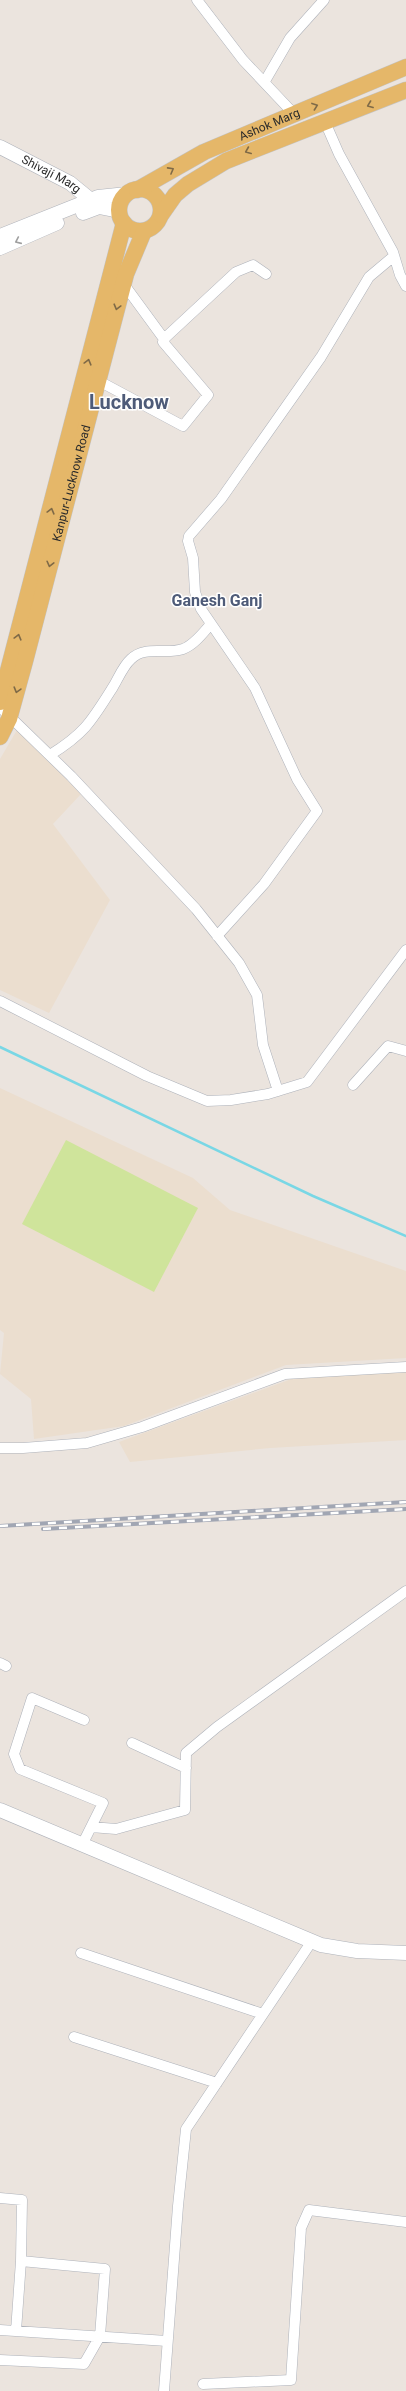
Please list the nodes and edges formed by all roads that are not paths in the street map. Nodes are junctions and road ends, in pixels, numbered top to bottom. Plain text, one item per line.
1 (197, 0) edge
2 (324, 0) edge
3 (406, 67) edge
4 (265, 80) junction
5 (406, 90) edge
6 (294, 114) junction
7 (325, 122) junction
8 (0, 147) edge
9 (132, 192) junction
10 (95, 203) junction
11 (161, 215) junction
12 (122, 217) junction
13 (144, 231) junction
14 (0, 236) edge
15 (0, 248) edge
16 (394, 256) junction
17 (266, 274) dead end
18 (123, 283) junction
19 (406, 286) edge
20 (164, 339) junction
21 (97, 380) junction
22 (38, 584) junction
23 (210, 625) junction
24 (0, 702) edge
25 (5, 711) edge
26 (0, 737) edge
27 (50, 755) junction
28 (217, 936) junction
29 (406, 950) edge
30 (0, 1001) edge
31 (406, 1051) edge
32 (354, 1085) dead end
33 (278, 1091) junction
34 (406, 1366) edge
35 (0, 1448) edge
36 (406, 1590) edge
37 (84, 1720) dead end
38 (132, 1743) dead end
39 (186, 1768) junction
40 (0, 1810) edge
41 (91, 1827) junction
42 (82, 1845) junction
43 (312, 1941) junction
44 (80, 1952) dead end
45 (406, 1953) edge
46 (263, 2014) junction
47 (74, 2037) dead end
48 (217, 2083) junction
49 (0, 2198) edge
50 (406, 2222) edge
51 (21, 2261) junction
52 (0, 2330) edge
53 (16, 2331) junction
54 (100, 2336) junction
55 (167, 2341) junction
56 (0, 2360) edge
57 (203, 2384) dead end
58 (164, 2391) edge

1 - 4 street
2 - 4 street
6 -> 3 main road, Ashok Marg
4 - 6 street
5 -> 7 main road, Ashok Marg
9 -> 6 main road, Ashok Marg
7 -> 11 main road, Ashok Marg
7 - 16 street
8 - 10 street, Shivaji Marg
9 - 10 street
9 - 11 main road
9 - 12 main road
10 - 12 street
10 - 14 street
10 -> 15 street
11 - 13 main road
12 - 13 main road
22 -> 12 main road, Kanpur-Lucknow Road
13 - 18 main road, Kanpur-Lucknow Road
16 - 19 street
16 - 23 street
17 - 20 street
18 - 20 street
18 -> 21 main road, Kanpur-Lucknow Road
20 - 21 street
21 -> 22 main road, Kanpur-Lucknow Road
24 -> 22 main road, Kanpur-Lucknow Road
22 -> 25 main road, Kanpur-Lucknow Road
23 - 27 street
23 - 28 street
25 - 26 main road, Kanpur-Lucknow Road
25 - 27 street
27 - 28 street
28 - 33 street
29 - 33 street
30 - 33 street
31 - 32 street
34 - 35 street
36 - 39 street
37 - 41 street
38 - 39 street
39 - 41 street
40 - 42 street
41 - 42 street
42 - 43 street
43 - 45 street
43 - 46 street
44 - 46 street
46 - 48 street
47 - 48 street
48 - 55 street
49 - 51 street
50 - 57 street
51 - 53 street
51 - 54 street
52 - 53 street
53 - 54 street
54 - 55 street
54 - 56 street
55 - 58 street

